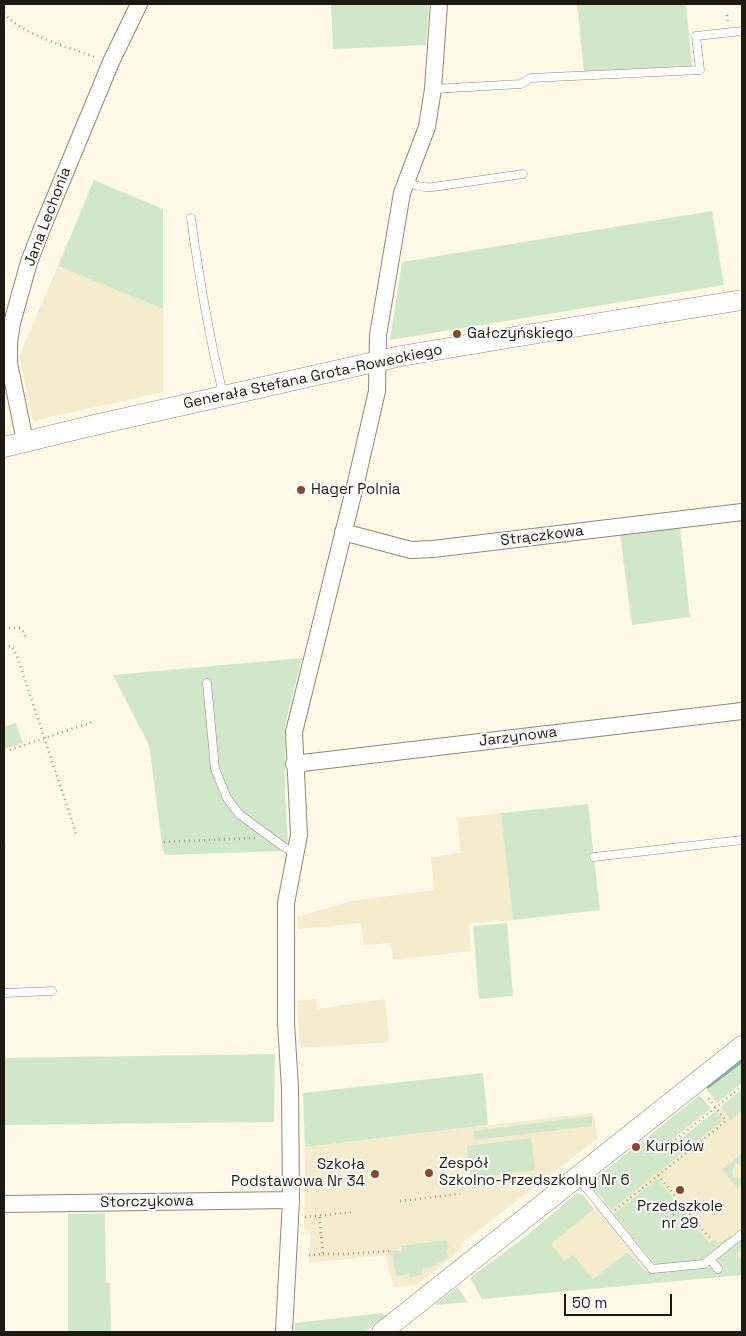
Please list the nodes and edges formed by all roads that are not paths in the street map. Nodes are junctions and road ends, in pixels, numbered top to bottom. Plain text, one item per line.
1 (138, 4) edge
2 (439, 4) edge
3 (742, 31) edge
4 (433, 89) junction
5 (523, 174) dead end
6 (406, 181) junction
7 (191, 218) dead end
8 (742, 300) edge
9 (378, 361) junction
10 (224, 396) junction
11 (25, 441) junction
12 (4, 447) edge
13 (742, 512) edge
14 (343, 532) junction
15 (207, 683) dead end
16 (742, 711) edge
17 (294, 764) junction
18 (742, 840) edge
19 (296, 852) junction
20 (594, 857) dead end
21 (52, 992) dead end
22 (4, 993) edge
23 (742, 1046) edge
24 (578, 1178) junction
25 (291, 1200) junction
26 (4, 1204) edge
27 (742, 1234) edge
28 (710, 1259) junction
29 (718, 1270) dead end
30 (284, 1332) edge
31 (382, 1332) edge

1 - 11 street, Jana Lechonia
2 - 4 street
3 - 4 lane
4 - 6 street
5 - 6 lane
6 - 9 street
7 - 10 lane
8 - 9 street, Generała Stefana Grota-Roweckiego
9 - 10 street, Generała Stefana Grota-Roweckiego
9 - 14 street
10 - 11 street, Generała Stefana Grota-Roweckiego
11 - 12 street, Generała Stefana Grota-Roweckiego
13 - 14 street, Strączkowa
14 - 17 street
15 - 19 lane
16 - 17 street, Jarzynowa
17 - 19 street
18 - 20 lane
19 - 25 street
21 - 22 lane
23 - 24 street
24 - 28 lane
24 - 31 street
25 - 26 street, Storczykowa
25 - 30 street
27 - 28 lane
28 - 29 lane

